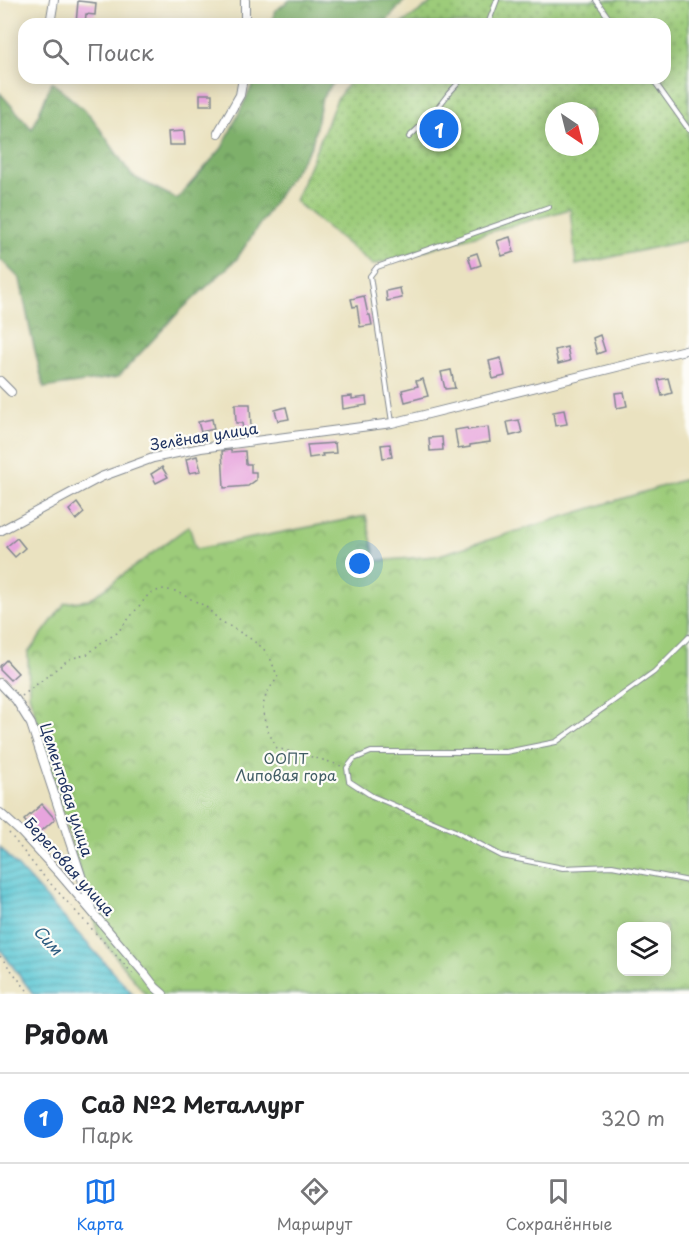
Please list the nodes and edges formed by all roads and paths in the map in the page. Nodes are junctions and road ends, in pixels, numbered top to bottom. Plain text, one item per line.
1 (54, 0) edge
2 (245, 0) edge
3 (497, 0) edge
4 (596, 0) edge
5 (51, 18) edge
6 (245, 18) edge
7 (490, 18) edge
8 (609, 18) edge
9 (242, 84) edge
10 (458, 84) edge
11 (656, 84) edge
12 (689, 130) edge
13 (218, 133) dead end
14 (409, 137) dead end
15 (549, 207) dead end
16 (689, 349) edge
17 (0, 381) edge
18 (11, 392) dead end
19 (392, 423) junction
20 (0, 531) edge
21 (689, 637) edge
22 (0, 683) edge
23 (16, 700) junction
24 (347, 768) junction
25 (0, 813) edge
26 (5, 829) dead end
27 (689, 881) edge
28 (93, 912) junction
29 (0, 956) edge
30 (136, 977) dead end
31 (30, 994) edge
32 (163, 994) edge

1 - 5 street
2 - 6 street
3 - 7 lane
4 - 8 lane
9 - 13 street
10 - 14 lane
11 - 12 lane
15 - 19 lane
16 - 19 street, Зелёная улица
17 - 18 street
19 - 20 street, Зелёная улица
21 - 24 lane
22 - 23 street, Цементовая улица
23 - 24 path
23 - 28 street, Цементовая улица
24 - 27 lane
25 - 28 street, Береговая улица
26 - 30 path
28 - 32 street, Береговая улица
29 - 31 path

